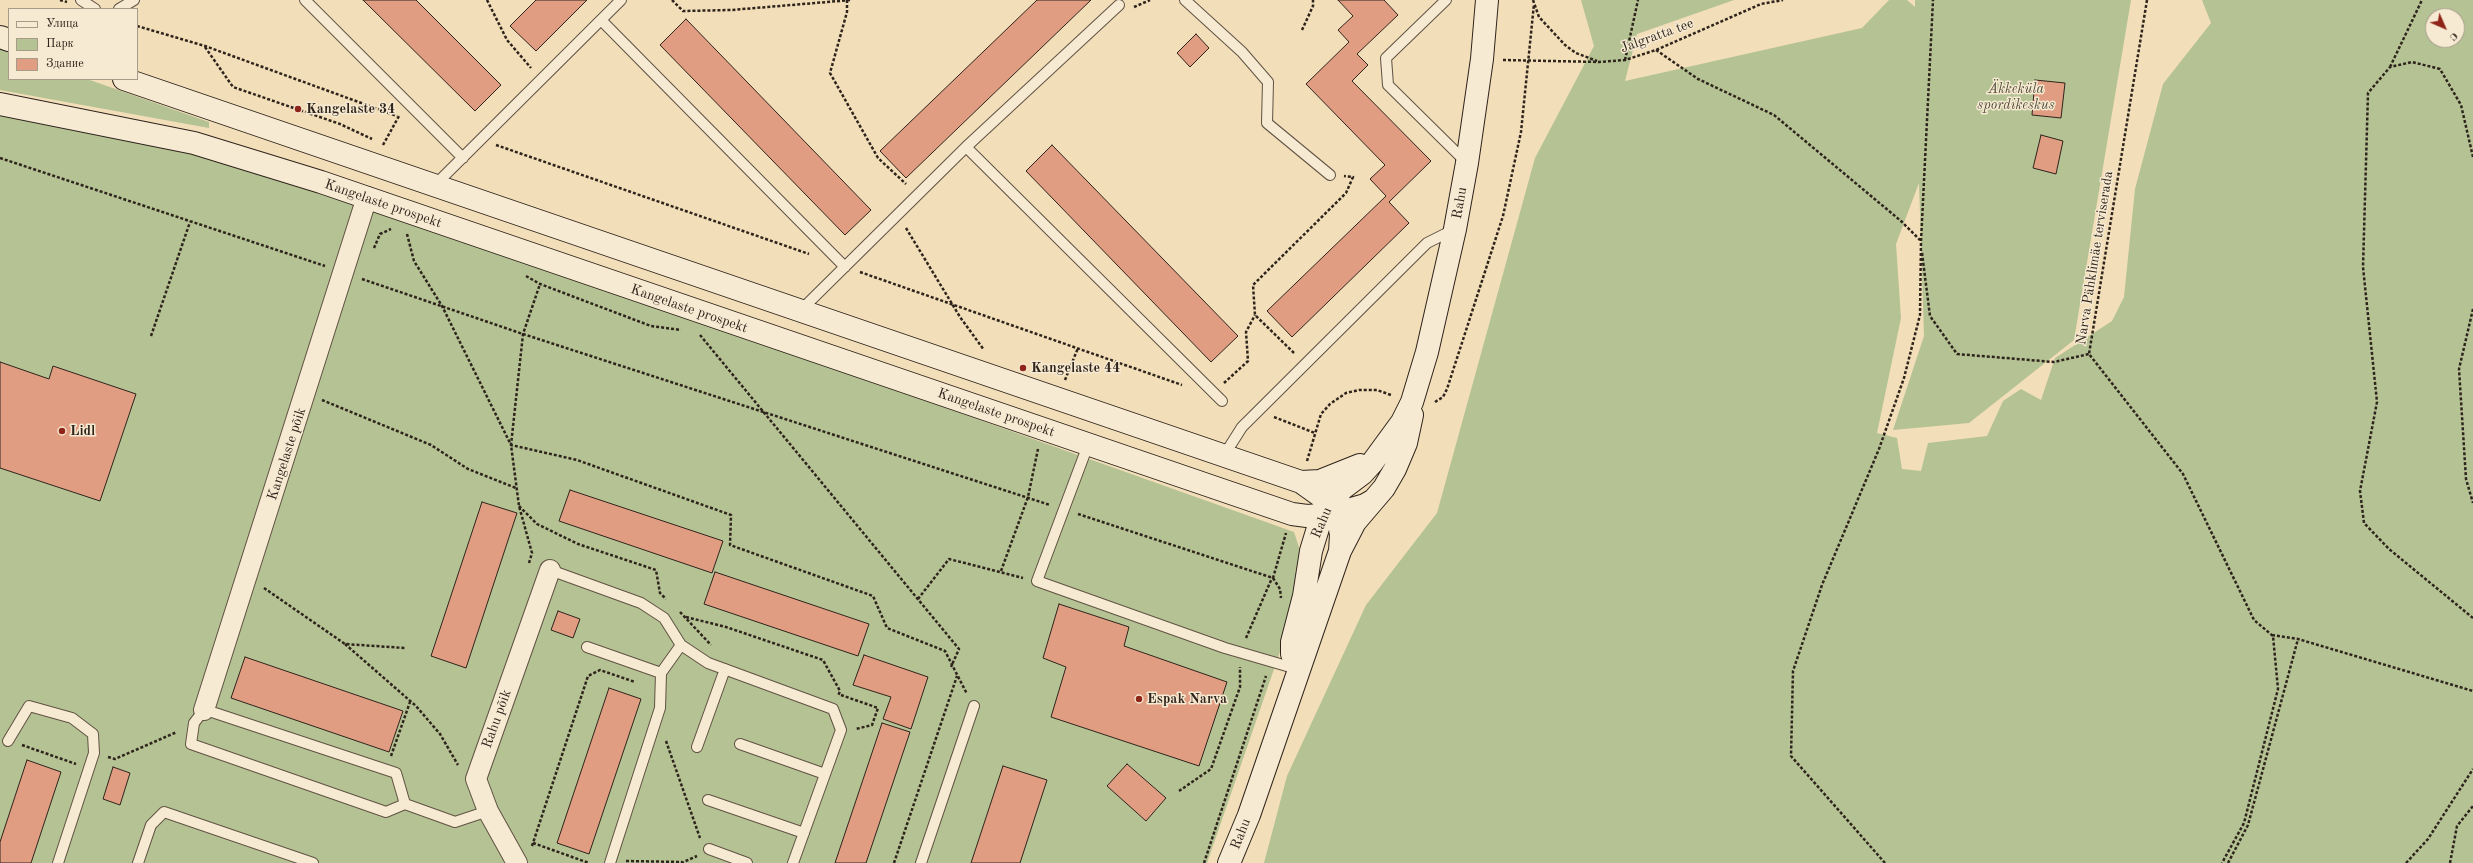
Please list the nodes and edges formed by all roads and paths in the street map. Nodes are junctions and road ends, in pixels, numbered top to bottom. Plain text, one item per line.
1 (81, 0) edge
2 (134, 0) edge
3 (305, 0) edge
4 (488, 0) edge
5 (621, 0) edge
6 (672, 0) edge
7 (847, 0) edge
8 (851, 0) edge
9 (1185, 0) edge
10 (1313, 0) edge
11 (1446, 0) edge
12 (1487, 0) edge
13 (1533, 0) edge
14 (1638, 0) edge
15 (1783, 0) edge
16 (1933, 0) edge
17 (2147, 0) edge
18 (2422, 0) edge
19 (1119, 5) dead end
20 (93, 8) edge
21 (120, 8) edge
22 (601, 20) junction
23 (138, 26) edge
24 (1302, 30) dead end
25 (205, 46) junction
26 (1656, 50) junction
27 (1482, 59) junction
28 (1625, 60) junction
29 (1599, 62) junction
30 (2390, 68) junction
31 (541, 79) junction
32 (127, 80) edge
33 (0, 104) edge
34 (398, 116) junction
35 (340, 124) junction
36 (429, 125) junction
37 (338, 129) dead end
38 (480, 140) junction
39 (966, 147) junction
40 (463, 158) junction
41 (2473, 158) edge
42 (1467, 163) junction
43 (1330, 176) joint
44 (435, 185) junction
45 (917, 195) junction
46 (367, 197) junction
47 (898, 214) junction
48 (190, 222) dead end
49 (393, 227) dead end
50 (406, 228) dead end
51 (1455, 229) junction
52 (1921, 241) junction
53 (372, 253) dead end
54 (845, 267) junction
55 (363, 272) dead end
56 (521, 274) dead end
57 (540, 284) junction
58 (358, 285) dead end
59 (952, 304) junction
60 (2473, 309) edge
61 (800, 311) junction
62 (1254, 314) junction
63 (690, 331) dead end
64 (697, 332) dead end
65 (151, 336) dead end
66 (1078, 348) junction
67 (989, 354) dead end
68 (2089, 354) junction
69 (1305, 364) junction
70 (1184, 385) dead end
71 (322, 393) dead end
72 (1214, 393) junction
73 (1056, 399) junction
74 (320, 400) junction
75 (1222, 401) dead end
76 (1412, 402) junction
77 (318, 407) dead end
78 (1258, 411) junction
79 (1044, 430) junction
80 (1315, 432) dead end
81 (511, 445) junction
82 (1088, 445) junction
83 (1382, 449) junction
84 (1223, 457) junction
85 (1301, 482) junction
86 (516, 488) junction
87 (1372, 501) junction
88 (2473, 503) edge
89 (519, 506) junction
90 (1328, 511) junction
91 (1292, 514) junction
92 (1311, 551) junction
93 (1340, 551) junction
94 (528, 565) dead end
95 (550, 570) joint
96 (1001, 571) dead end
97 (1037, 581) junction
98 (257, 584) dead end
99 (918, 600) junction
100 (670, 603) dead end
101 (1281, 604) dead end
102 (675, 607) dead end
103 (685, 617) junction
104 (664, 618) junction
105 (2473, 618) edge
106 (2273, 636) junction
107 (2298, 639) junction
108 (345, 644) junction
109 (680, 645) junction
110 (587, 647) dead end
111 (405, 648) dead end
112 (714, 648) dead end
113 (1240, 652) junction
114 (1271, 661) junction
115 (951, 667) junction
116 (725, 669) junction
117 (1299, 670) junction
118 (661, 673) junction
119 (957, 676) junction
120 (640, 684) dead end
121 (2473, 691) edge
122 (832, 692) dead end
123 (839, 694) junction
124 (410, 701) junction
125 (974, 706) joint
126 (832, 709) junction
127 (199, 717) junction
128 (654, 726) junction
129 (853, 731) dead end
130 (8, 741) joint
131 (740, 744) dead end
132 (697, 747) dead end
133 (94, 753) junction
134 (389, 762) dead end
135 (463, 762) dead end
136 (89, 769) junction
137 (2473, 769) edge
138 (825, 774) junction
139 (1179, 791) dead end
140 (708, 800) dead end
141 (405, 804) junction
142 (2473, 806) edge
143 (488, 811) junction
144 (804, 833) junction
145 (533, 842) junction
146 (531, 849) dead end
147 (709, 849) joint
148 (611, 860) edge
149 (682, 862) edge
150 (58, 863) edge
151 (138, 863) edge
152 (313, 863) edge
153 (517, 863) edge
154 (589, 863) edge
155 (747, 863) edge
156 (793, 863) edge
157 (894, 863) edge
158 (921, 863) edge
159 (1204, 863) edge
160 (1229, 863) edge
161 (1885, 863) edge
162 (2222, 863) edge
163 (2228, 863) edge
164 (2406, 863) edge
165 (2450, 863) edge

1 - 20 lane
2 - 21 lane
3 - 36 lane
4 - 31 path
5 - 22 lane
6 - 7 path
7 - 8 path
7 - 45 path
9 - 43 lane
10 - 24 path
11 - 42 lane
12 - 27 main road, Rahu
13 - 29 path
14 - 28 path
15 - 26 path, Jalgratta tee
16 - 52 path
17 - 68 path, Narva Pähklimäe terviserada
18 - 30 path
19 - 39 lane
22 - 31 lane
22 - 54 lane
23 - 25 path
25 - 34 path
25 - 35 path
26 - 28 path, Jalgratta tee
26 - 52 path
27 - 29 path, Jalgratta tee
27 - 42 main road, Rahu
28 - 29 path, Jalgratta tee
30 - 41 path
30 - 105 path
31 - 38 lane
32 - 44 main road
33 - 46 main road, Kangelaste prospekt
34 - 35 path
34 - 36 path
35 - 37 path
36 - 40 lane
38 - 40 lane
38 - 54 path
39 - 45 lane
39 - 72 lane
40 - 44 lane
42 - 51 main road, Rahu
43 - 62 path
44 - 61 main road
45 - 47 lane
46 - 79 main road, Kangelaste prospekt
46 - 127 street, Kangelaste põik
47 - 54 lane
47 - 59 path
48 - 65 path
49 - 53 path
50 - 81 path
51 - 69 lane
51 - 76 main road, Rahu
52 - 68 path
52 - 161 path
54 - 59 path
54 - 61 lane
55 - 58 path
56 - 57 path
57 - 63 path
57 - 81 path
59 - 66 path
59 - 67 path
60 - 88 path
61 - 73 main road
62 - 69 path
62 - 72 path
64 - 99 path
66 - 70 path
66 - 73 path
68 - 106 path, Narva Pähklimäe terviserada
69 - 78 lane
71 - 74 path
72 - 75 lane
73 - 84 main road
74 - 77 path
74 - 86 path
76 - 83 main road, Rahu
76 - 87 main road, Rahu
78 - 80 path
78 - 84 lane
79 - 82 main road, Kangelaste prospekt
79 - 96 path
81 - 86 path
81 - 115 path
82 - 91 main road, Kangelaste prospekt
82 - 97 lane
83 - 85 main road
83 - 90 main road, Rahu
84 - 85 main road
85 - 90 main road
86 - 89 path
87 - 90 main road, Kangelaste prospekt
87 - 93 main road, Rahu
89 - 94 path
89 - 100 path
90 - 91 main road, Kangelaste prospekt
90 - 92 main road, Rahu
90 - 93 main road
91 - 92 main road
92 - 117 main road, Rahu
93 - 117 main road, Rahu
95 - 104 lane
95 - 143 street, Rahu põik
97 - 99 path
97 - 113 lane
98 - 108 path
99 - 115 path
101 - 113 path
102 - 103 path
103 - 104 path
103 - 112 path
103 - 123 path
104 - 109 lane
106 - 107 path
106 - 162 path
107 - 121 path
107 - 163 path
108 - 111 path
108 - 124 path
109 - 116 lane
109 - 118 lane
110 - 118 lane
113 - 114 lane
113 - 139 path
114 - 117 lane
114 - 159 path
115 - 119 path
116 - 126 lane
116 - 132 lane
117 - 160 main road, Rahu
118 - 128 lane
119 - 125 path
119 - 157 path
120 - 145 path
122 - 123 path
123 - 126 path
123 - 129 path
124 - 134 path
124 - 135 path
125 - 158 lane
126 - 138 lane
127 - 133 path
127 - 141 lane
127 - 141 lane
128 - 147 path
128 - 148 lane
130 - 133 lane
130 - 136 path
131 - 138 lane
133 - 136 lane
136 - 150 lane
137 - 164 path
138 - 144 lane
140 - 144 lane
141 - 143 lane
142 - 165 path
143 - 153 street, Rahu põik
144 - 156 lane
145 - 146 path
145 - 154 path
147 - 155 lane
148 - 149 path
151 - 152 lane

